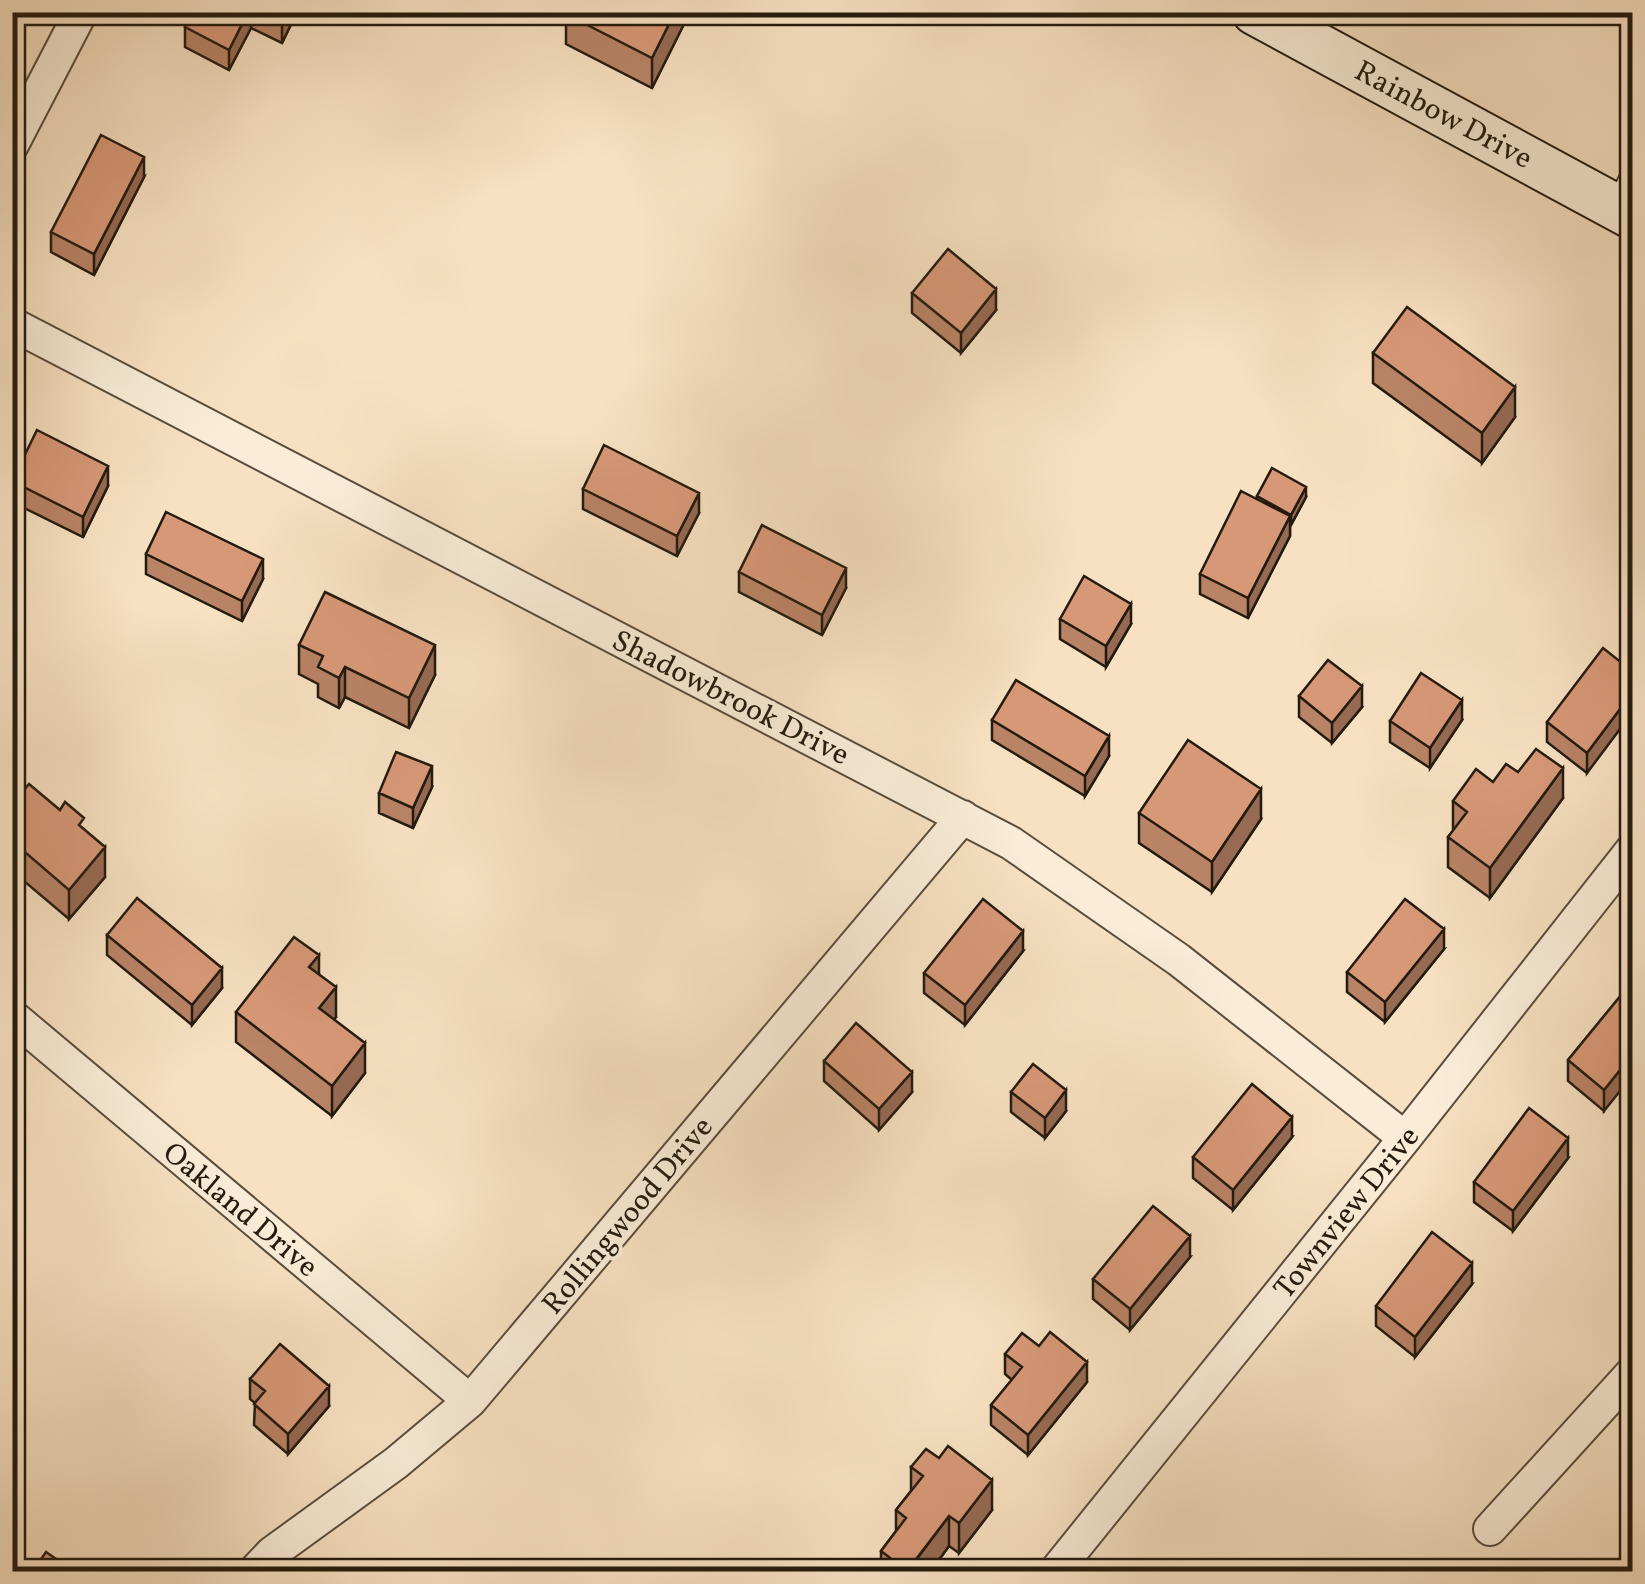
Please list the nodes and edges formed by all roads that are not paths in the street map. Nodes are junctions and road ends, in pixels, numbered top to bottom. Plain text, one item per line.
1 (81, 12) edge
2 (1255, 12) edge
3 (12, 145) edge
4 (1626, 197) edge
5 (12, 324) edge
6 (962, 817) junction
7 (1632, 850) edge
8 (12, 1016) edge
9 (1405, 1138) junction
10 (1632, 1373) edge
11 (470, 1401) junction
12 (1490, 1529) dead end
13 (254, 1572) edge
14 (1056, 1572) edge

1 - 3 street
2 - 4 street, Rainbow Drive
5 - 6 street, Shadowbrook Drive
6 - 9 street, Shadowbrook Drive
6 - 11 street, Rollingwood Drive
7 - 9 street, Townview Drive
8 - 11 street, Oakland Drive
9 - 14 street, Townview Drive
10 - 12 street
11 - 13 street, Rollingwood Drive

